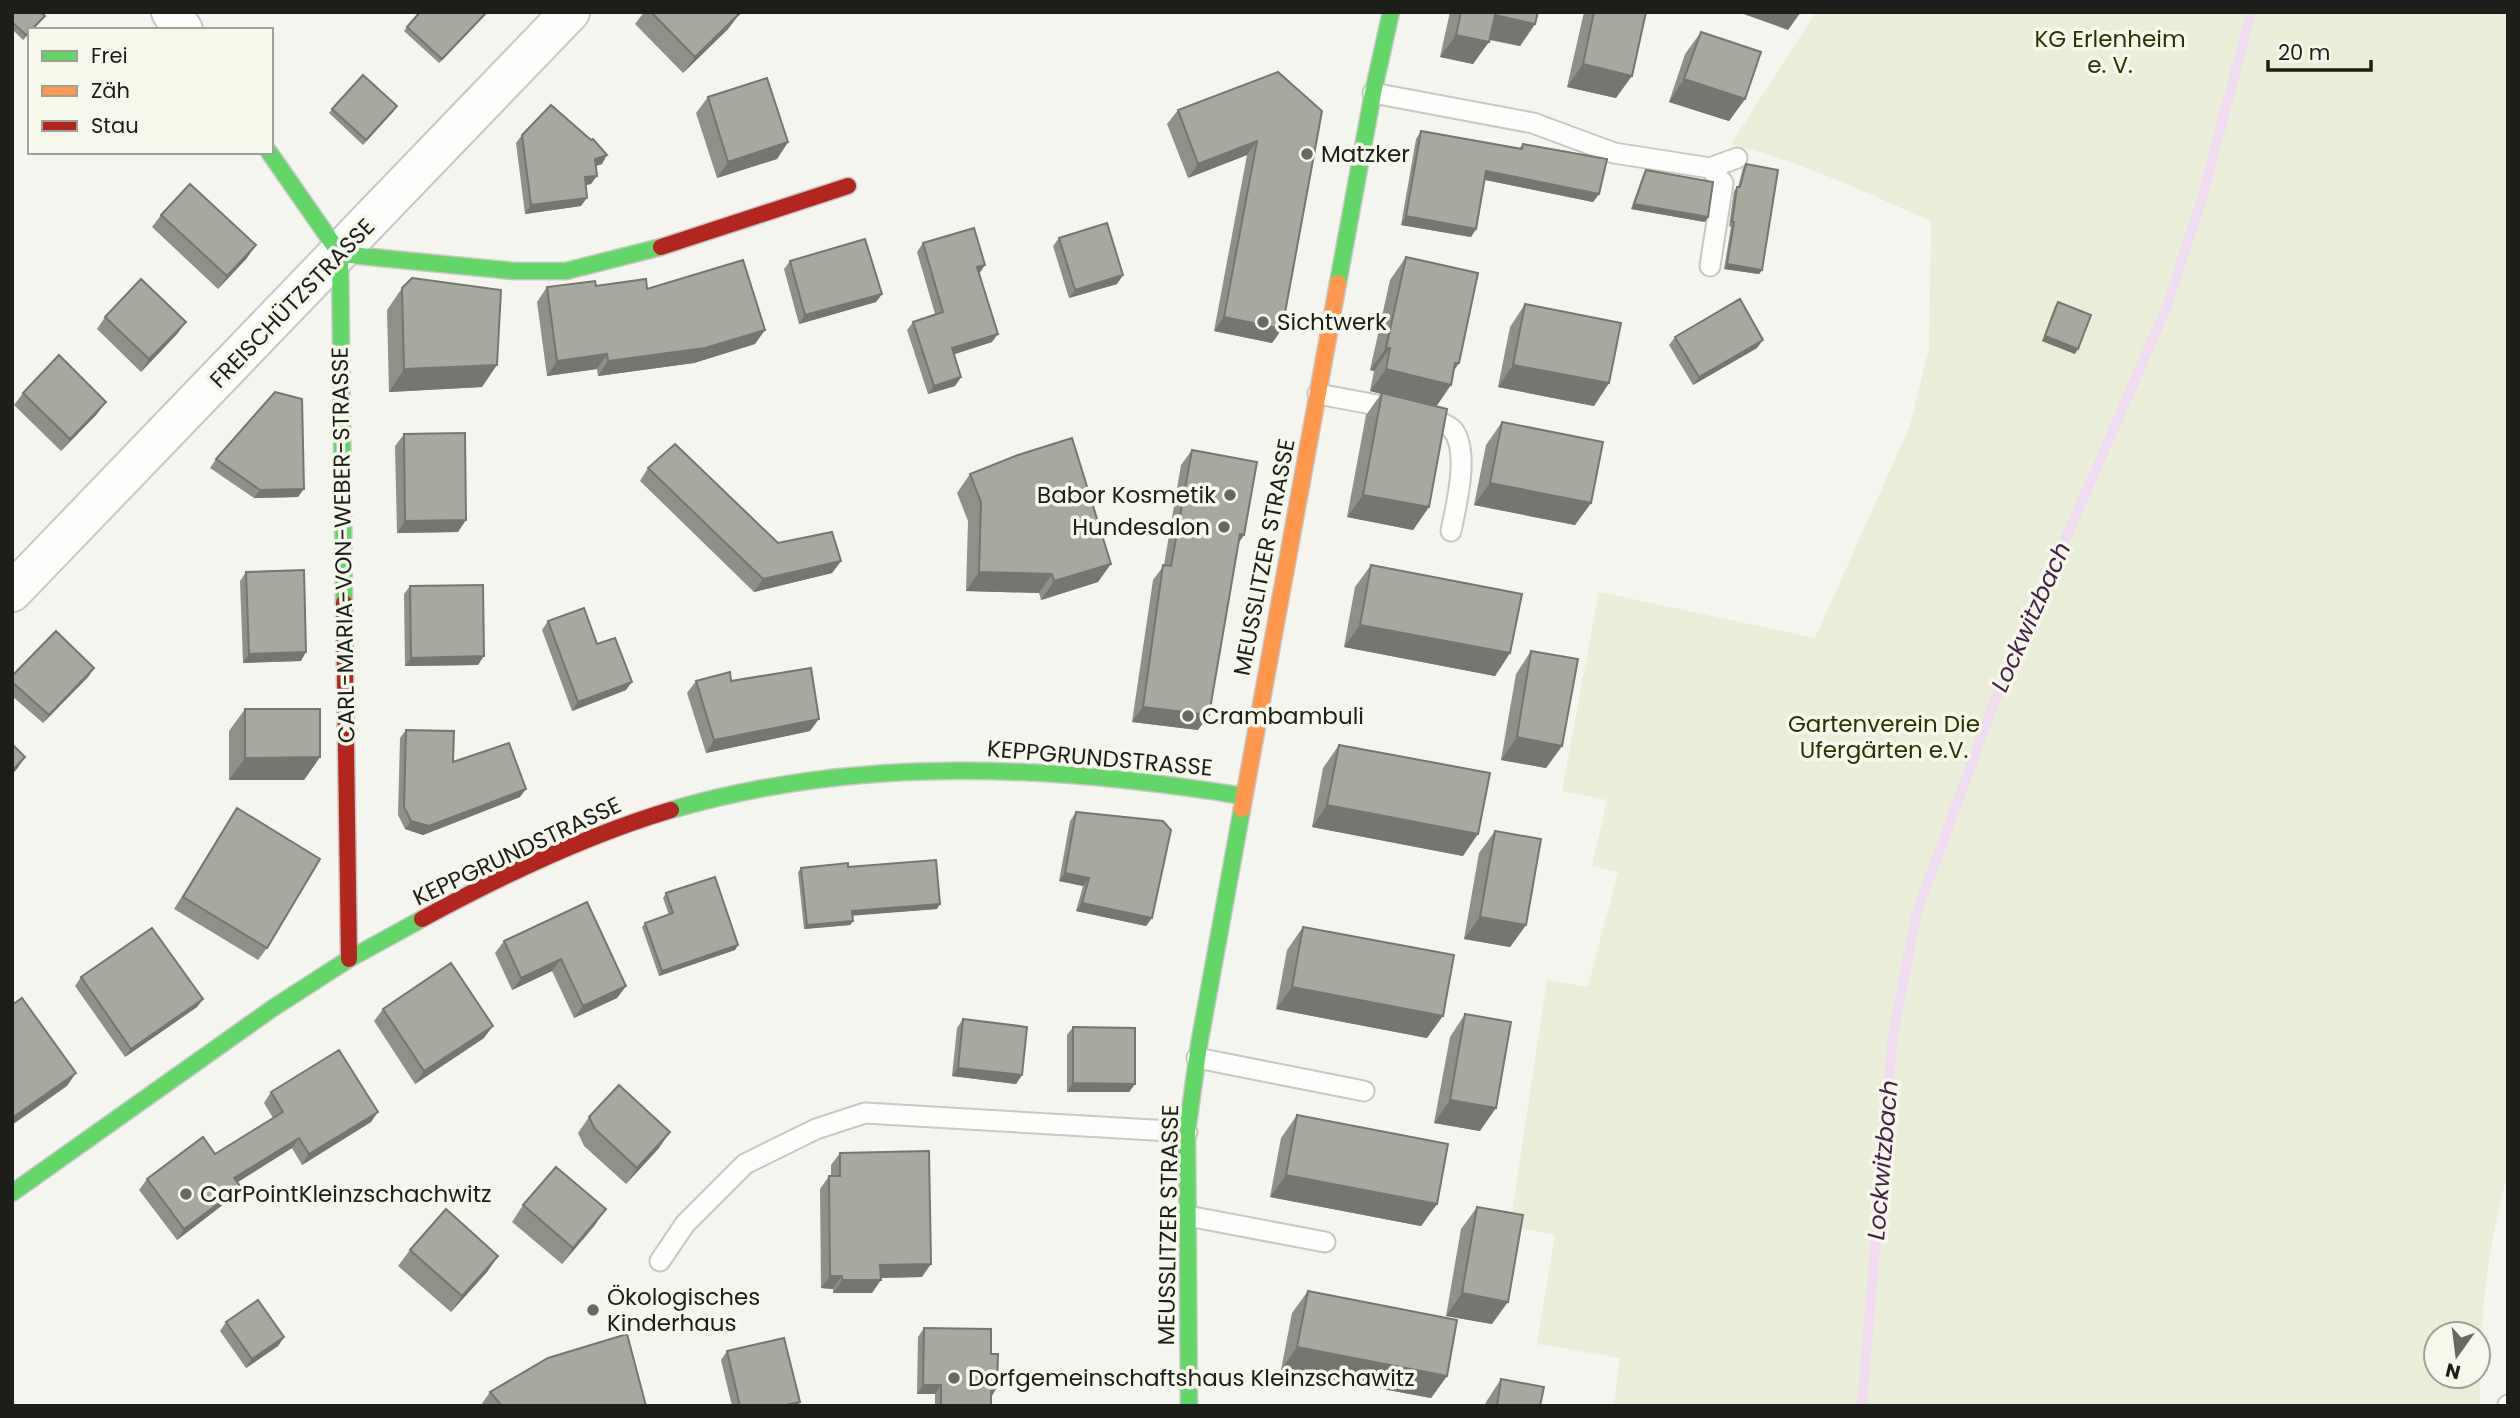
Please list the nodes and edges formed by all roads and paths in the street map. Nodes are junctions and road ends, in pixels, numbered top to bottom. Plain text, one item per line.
1 (171, 12) edge
2 (570, 12) edge
3 (1391, 12) edge
4 (182, 28) edge
5 (1373, 93) junction
6 (270, 154) edge
7 (1737, 158) dead end
8 (1710, 168) junction
9 (848, 186) dead end
10 (340, 254) junction
11 (1710, 266) dead end
12 (1318, 394) junction
13 (1451, 531) dead end
14 (12, 592) edge
15 (1243, 796) junction
16 (349, 959) junction
17 (1197, 1058) junction
18 (1364, 1091) dead end
19 (1187, 1132) junction
20 (12, 1193) edge
21 (1188, 1216) junction
22 (1325, 1242) dead end
23 (660, 1261) dead end
24 (1189, 1406) edge

1 - 4 street
2 - 10 street, FREISCHÜTZSTRASSE
3 - 5 street, MEUSSLITZER STRASSE
5 - 8 lane
5 - 12 street, MEUSSLITZER STRASSE
6 - 10 street
7 - 8 lane
8 - 11 lane
9 - 10 street
10 - 14 street, FREISCHÜTZSTRASSE
10 - 16 street, CARL-MARIA-VON-WEBER-STRASSE
12 - 13 lane
12 - 15 street, MEUSSLITZER STRASSE
15 - 16 street, KEPPGRUNDSTRASSE
15 - 17 street, MEUSSLITZER STRASSE
16 - 20 street, KEPPGRUNDSTRASSE
17 - 18 lane
17 - 19 street, MEUSSLITZER STRASSE
19 - 21 street, MEUSSLITZER STRASSE
19 - 23 lane
21 - 22 lane
21 - 24 street, MEUSSLITZER STRASSE

